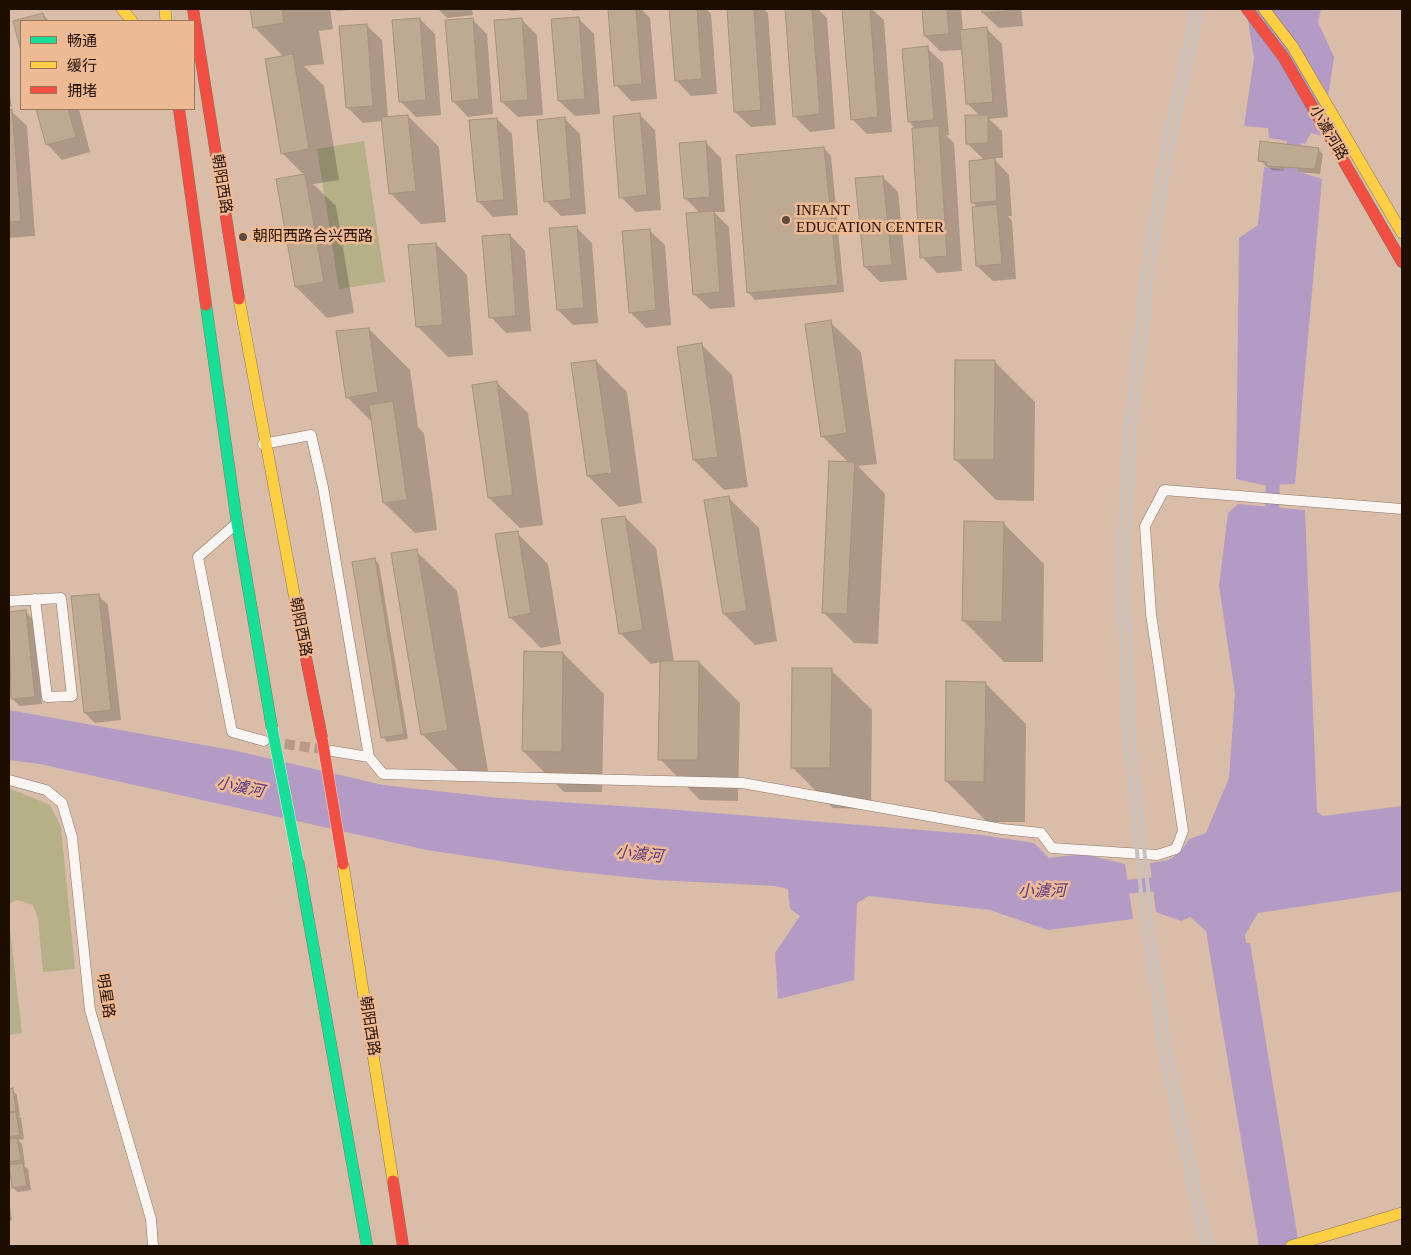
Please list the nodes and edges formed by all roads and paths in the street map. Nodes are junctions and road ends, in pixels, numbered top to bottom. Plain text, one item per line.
1 (122, 9) edge
2 (1247, 9) edge
3 (1264, 9) edge
4 (131, 20) edge
5 (195, 21) edge
6 (179, 110) edge
7 (1402, 233) edge
8 (1402, 262) edge
9 (263, 444) junction
10 (1402, 509) edge
11 (236, 523) junction
12 (35, 600) junction
13 (9, 601) edge
14 (264, 741) tunnel mouth
15 (332, 751) tunnel mouth
16 (369, 757) junction
17 (9, 780) edge
18 (1402, 1212) edge
19 (153, 1246) edge
20 (367, 1246) edge
21 (403, 1246) edge
22 (1290, 1246) edge

1 - 4 main road
2 - 8 main road, 小澞河路
3 - 7 main road, 小澞河路
5 - 9 main road, 朝阳西路
6 - 11 main road, 朝阳西路
9 - 16 street
9 - 21 main road, 朝阳西路, bridge
10 - 16 street
11 - 14 street
11 - 20 main road, 朝阳西路, bridge
12 - 12 street
12 - 13 street
15 - 16 street
17 - 19 street, 明星路
18 - 22 main road

